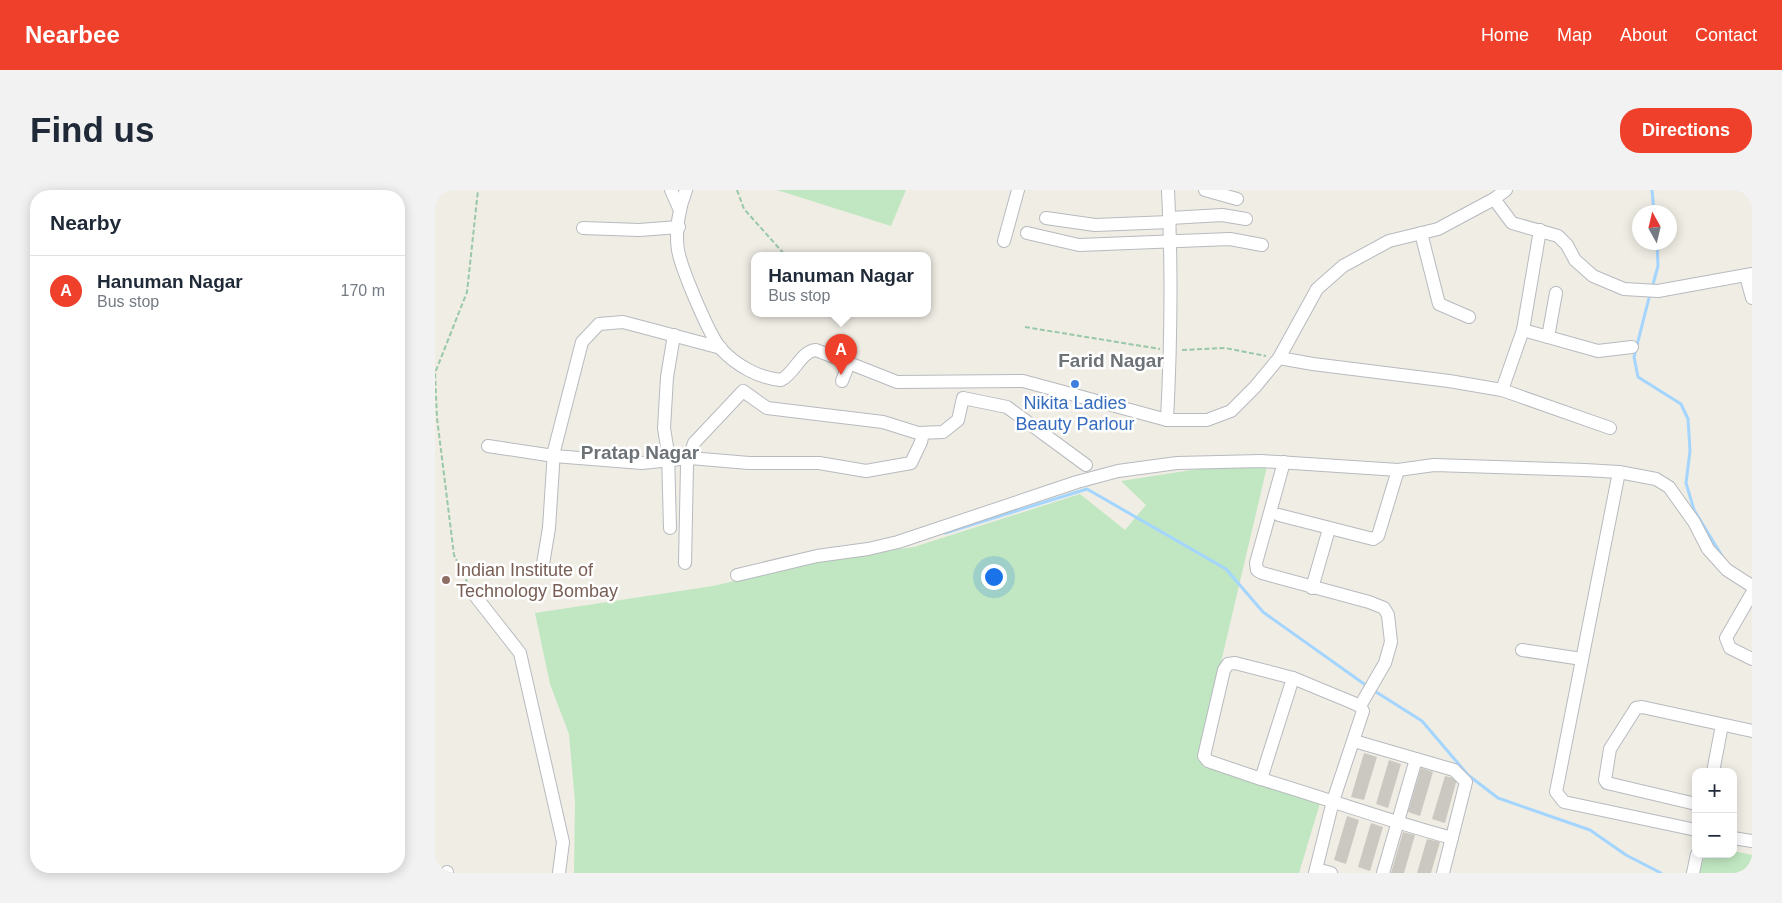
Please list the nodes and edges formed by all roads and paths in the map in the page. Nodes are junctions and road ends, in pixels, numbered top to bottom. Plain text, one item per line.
1 (478, 190) edge
2 (671, 190) edge
3 (687, 190) edge
4 (737, 190) edge
5 (1018, 190) edge
6 (1168, 190) edge
7 (1205, 190) edge
8 (1506, 190) edge
9 (1237, 199) dead end
10 (1494, 199) junction
11 (679, 208) junction
12 (1046, 218) dead end
13 (1247, 219) dead end
14 (1170, 220) junction
15 (679, 227) junction
16 (583, 228) dead end
17 (1540, 230) junction
18 (1027, 233) dead end
19 (1421, 233) junction
20 (1171, 240) junction
21 (1004, 241) dead end
22 (1263, 245) dead end
23 (782, 252) edge
24 (1749, 275) edge
25 (1556, 293) dead end
26 (1752, 298) edge
27 (1469, 317) dead end
28 (1025, 327) dead end
29 (1523, 330) junction
30 (674, 335) junction
31 (1548, 337) junction
32 (1631, 347) dead end
33 (721, 348) junction
34 (1171, 350) junction
35 (1279, 358) junction
36 (849, 364) junction
37 (842, 381) dead end
38 (1502, 390) junction
39 (1167, 420) junction
40 (1610, 428) dead end
41 (923, 433) junction
42 (488, 446) dead end
43 (553, 456) junction
44 (690, 458) junction
45 (668, 459) junction
46 (1284, 462) junction
47 (1086, 465) dead end
48 (1398, 470) junction
49 (1619, 472) junction
50 (1279, 515) dead end
51 (670, 528) dead end
52 (1329, 529) junction
53 (685, 563) dead end
54 (541, 570) dead end
55 (737, 575) dead end
56 (1752, 586) edge
57 (1312, 588) junction
58 (473, 593) joint
59 (1750, 599) edge
60 (1523, 650) dead end
61 (1582, 659) junction
62 (1752, 659) edge
63 (1293, 678) junction
64 (1362, 703) junction
65 (1722, 725) junction
66 (1752, 731) edge
67 (1354, 741) junction
68 (1416, 759) junction
69 (1714, 768) edge
70 (1261, 779) junction
71 (1333, 801) junction
72 (1692, 803) edge
73 (1397, 823) junction
74 (1692, 829) edge
75 (1452, 838) junction
76 (1737, 839) edge
77 (1752, 842) edge
78 (1696, 858) edge
79 (1315, 871) edge
80 (559, 873) edge
81 (1331, 873) edge
82 (1383, 873) edge
83 (1443, 873) edge
84 (1693, 873) edge

1 - 58 path
2 - 11 street
3 - 11 street
4 - 23 path
5 - 21 street
6 - 14 street
7 - 9 street
8 - 10 street
10 - 17 street
10 - 19 street
11 - 15 street
12 - 14 street
13 - 14 street
14 - 20 street
15 - 16 street
15 - 33 street
17 - 24 street
17 - 29 street
18 - 20 street
19 - 27 street
19 - 35 street
20 - 22 street
20 - 34 street
24 - 26 street
25 - 31 street
28 - 34 path
29 - 31 street
29 - 38 street
30 - 33 street
30 - 43 street
30 - 45 street
31 - 32 street
33 - 36 street
34 - 35 path
34 - 39 street
35 - 38 street
35 - 39 street
36 - 37 street
36 - 39 street
38 - 40 street
41 - 44 street
41 - 44 street
41 - 47 street
42 - 43 street
43 - 45 street
43 - 54 street
44 - 45 street
44 - 53 street
45 - 51 street
46 - 48 street
46 - 55 street
46 - 57 street
48 - 49 street
48 - 52 street
49 - 56 street
49 - 61 street
50 - 52 street
52 - 57 street
57 - 64 street
58 - 80 street
59 - 62 street
60 - 61 street
61 - 74 street
63 - 64 street
63 - 70 street
63 - 70 street
64 - 67 street
65 - 66 street
65 - 69 street
65 - 72 street
67 - 68 street
67 - 71 street
68 - 73 street
68 - 75 street
70 - 71 street
71 - 73 street
71 - 79 street
73 - 75 street
73 - 82 street
75 - 83 street
76 - 77 street
78 - 84 street
79 - 81 street

